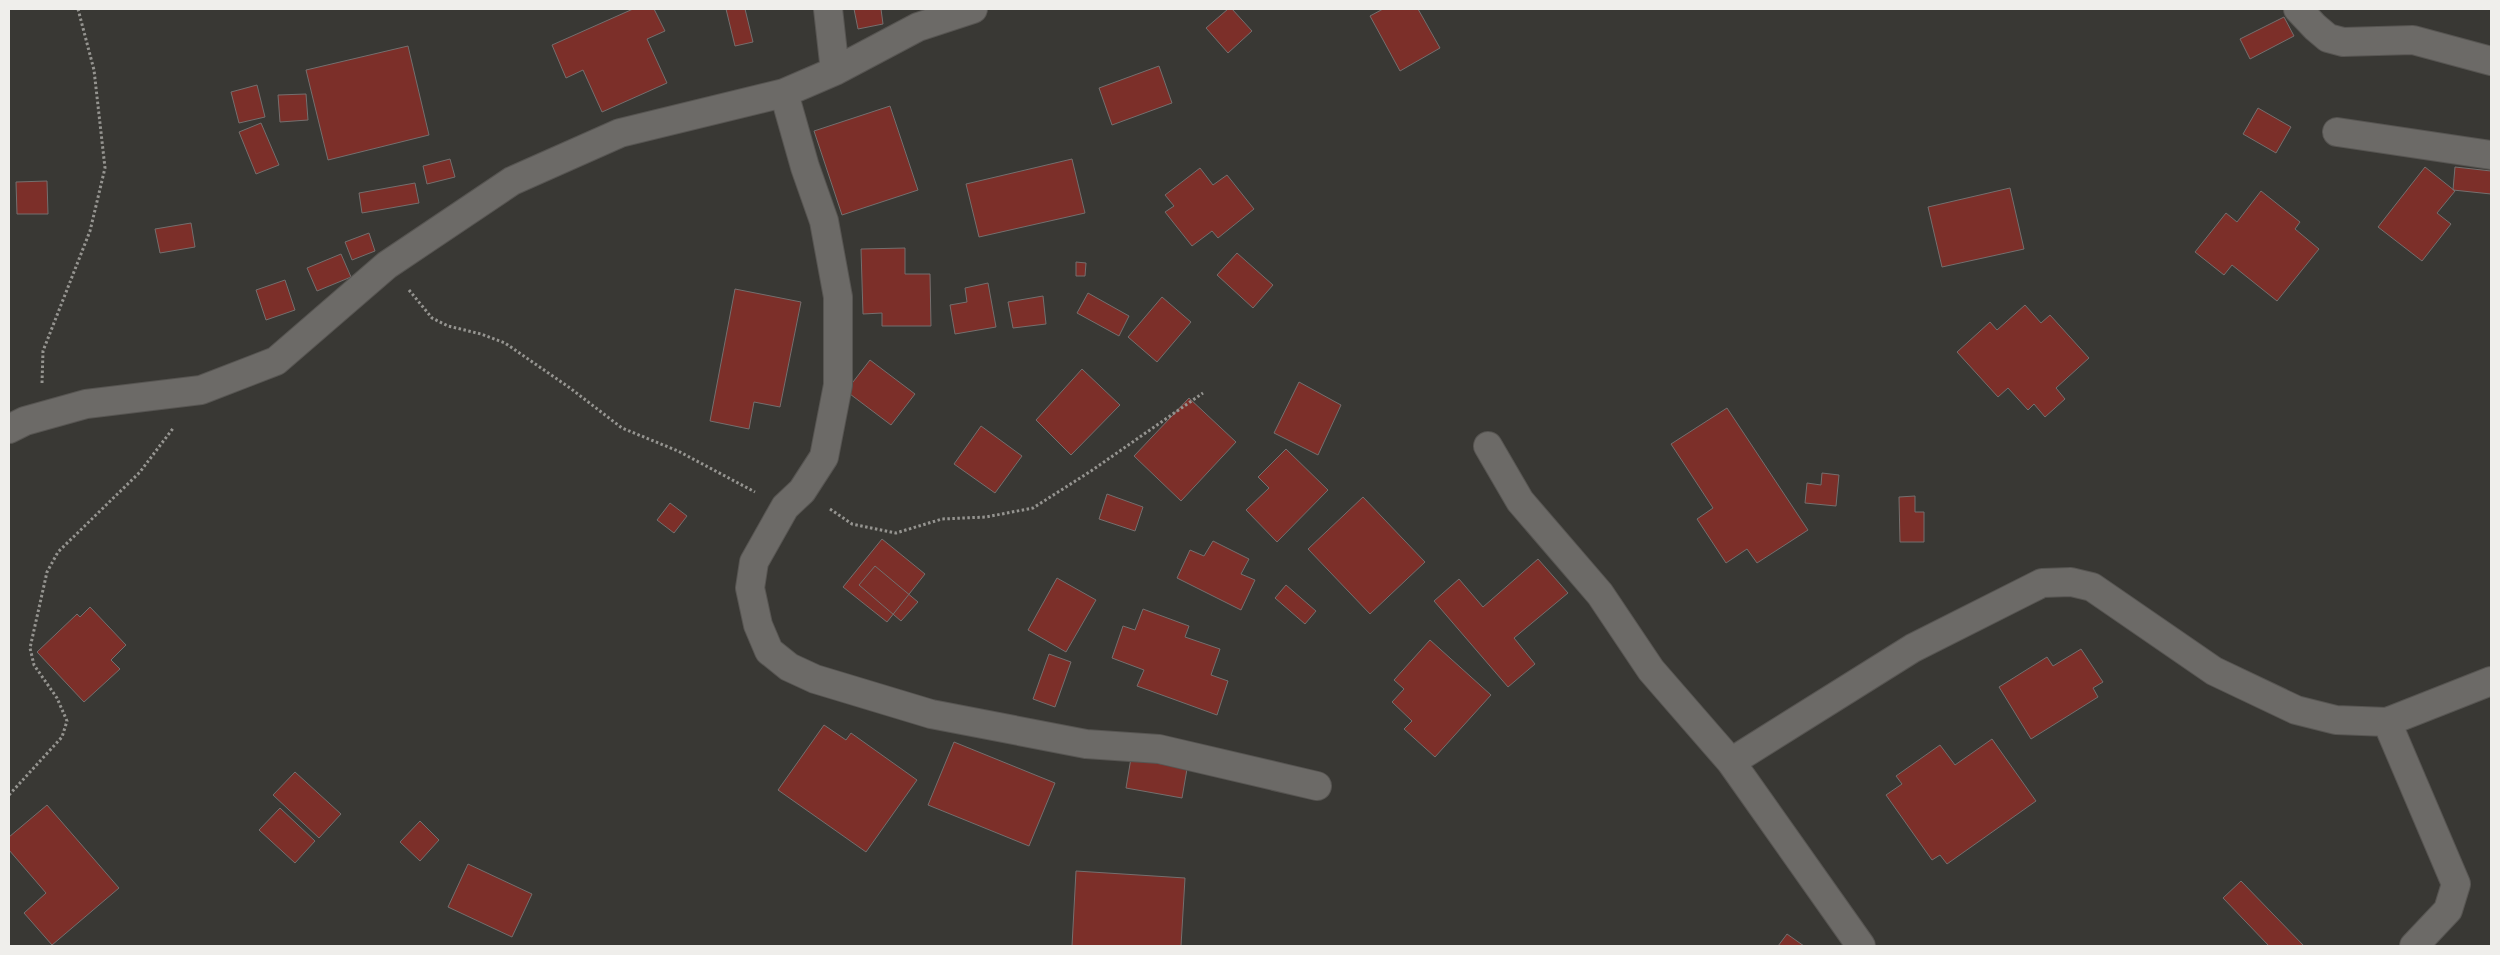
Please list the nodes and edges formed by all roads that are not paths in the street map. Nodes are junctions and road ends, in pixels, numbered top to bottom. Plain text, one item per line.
1 (828, 9) edge
2 (973, 9) edge
3 (2298, 9) edge
4 (2491, 61) edge
5 (835, 71) junction
6 (784, 93) junction
7 (2337, 132) dead end
8 (2491, 155) edge
9 (9, 429) edge
10 (1488, 446) dead end
11 (2491, 681) edge
12 (2387, 722) junction
13 (1730, 762) junction
14 (1317, 786) dead end
15 (1861, 946) edge
16 (2414, 946) edge

1 - 5 street
2 - 5 street
3 - 4 street
5 - 6 street
6 - 9 street
6 - 14 street
7 - 8 street
10 - 13 street
11 - 12 street
12 - 13 street
12 - 16 street
13 - 15 street

